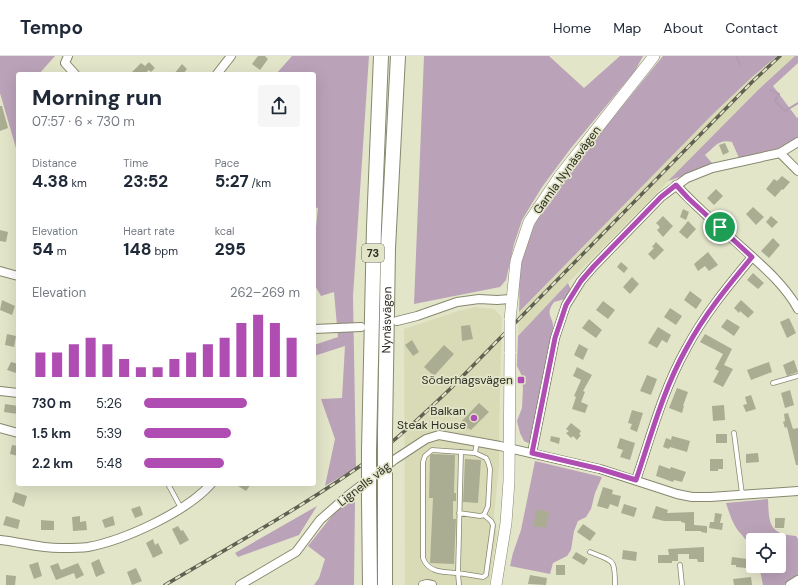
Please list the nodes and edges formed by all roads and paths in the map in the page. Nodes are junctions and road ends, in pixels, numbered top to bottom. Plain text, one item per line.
1 (68, 56) edge
2 (231, 56) edge
3 (381, 56) edge
4 (398, 56) edge
5 (654, 56) edge
6 (73, 72) edge
7 (219, 72) edge
8 (798, 142) edge
9 (780, 153) junction
10 (798, 171) edge
11 (676, 185) junction
12 (752, 257) junction
13 (0, 271) edge
14 (16, 275) edge
15 (511, 299) junction
16 (798, 309) edge
17 (397, 322) dead end
18 (361, 327) dead end
19 (316, 329) edge
20 (798, 376) edge
21 (773, 383) dead end
22 (0, 391) edge
23 (16, 393) edge
24 (0, 428) edge
25 (16, 432) edge
26 (734, 433) dead end
27 (477, 442) junction
28 (510, 449) junction
29 (461, 452) junction
30 (475, 453) junction
31 (532, 453) junction
32 (636, 480) junction
33 (169, 486) edge
34 (209, 486) edge
35 (798, 491) edge
36 (742, 495) junction
37 (181, 508) junction
38 (459, 513) junction
39 (484, 515) junction
40 (0, 540) edge
41 (590, 552) dead end
42 (680, 565) dead end
43 (458, 573) junction
44 (798, 580) edge
45 (240, 585) edge
46 (370, 585) edge
47 (385, 585) edge
48 (423, 585) edge
49 (432, 585) edge
50 (459, 585) edge
51 (496, 585) edge
52 (615, 585) edge
53 (682, 585) edge
54 (790, 585) edge

1 - 6 street
2 - 7 street
3 - 46 highway, Nynäsvägen / 73, bridge
4 - 47 highway, Nynäsvägen / 73, bridge
5 - 15 street, Gamla Nynäsvägen
8 - 9 street
9 - 10 street
9 - 11 street
11 - 12 street
11 - 31 street
12 - 16 street
12 - 32 street
13 - 14 street
15 - 17 street
15 - 28 street, bridge
18 - 19 street
20 - 21 lane
22 - 23 street
24 - 25 street
26 - 36 lane
27 - 28 street, Lignells väg
27 - 30 lane
27 - 45 street, Lignells väg
28 - 31 street
28 - 51 street
29 - 30 lane
29 - 38 lane
29 - 43 lane
30 - 39 lane
31 - 32 street
32 - 36 street
33 - 37 lane
34 - 37 street
35 - 36 street
37 - 40 street
38 - 39 lane
38 - 43 lane
39 - 43 lane
41 - 52 lane
42 - 53 lane
43 - 50 lane
44 - 54 street
48 - 49 street

